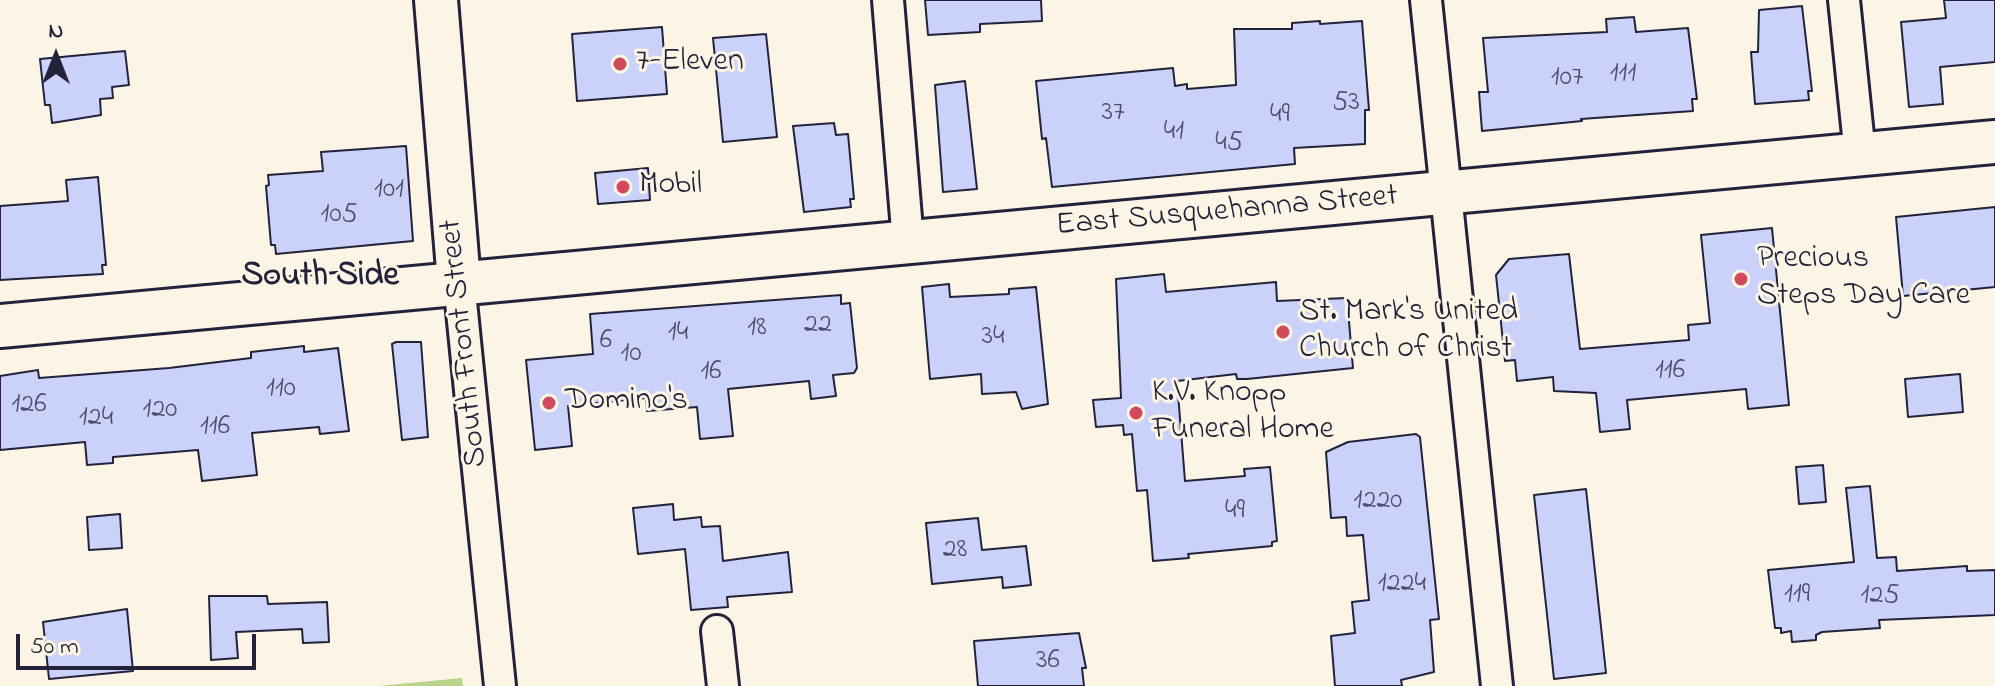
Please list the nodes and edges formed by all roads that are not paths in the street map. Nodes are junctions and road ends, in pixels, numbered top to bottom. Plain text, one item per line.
1 (436, 0) edge
2 (888, 0) edge
3 (1426, 0) edge
4 (1844, 0) edge
5 (1995, 142) edge
6 (1860, 155) junction
7 (1446, 194) junction
8 (908, 242) junction
9 (459, 282) junction
10 (0, 326) edge
11 (717, 631) dead end
12 (500, 686) edge
13 (723, 686) edge
14 (1497, 686) edge

1 - 9 main road, South Front Street
2 - 8 street
3 - 7 street
4 - 6 street
5 - 6 main road, East Susquehanna Street
6 - 7 main road, East Susquehanna Street
7 - 8 main road, East Susquehanna Street
7 - 14 street
8 - 9 main road, East Susquehanna Street
9 - 10 main road, East Susquehanna Street
9 - 12 street, South Front Street
11 - 13 street

